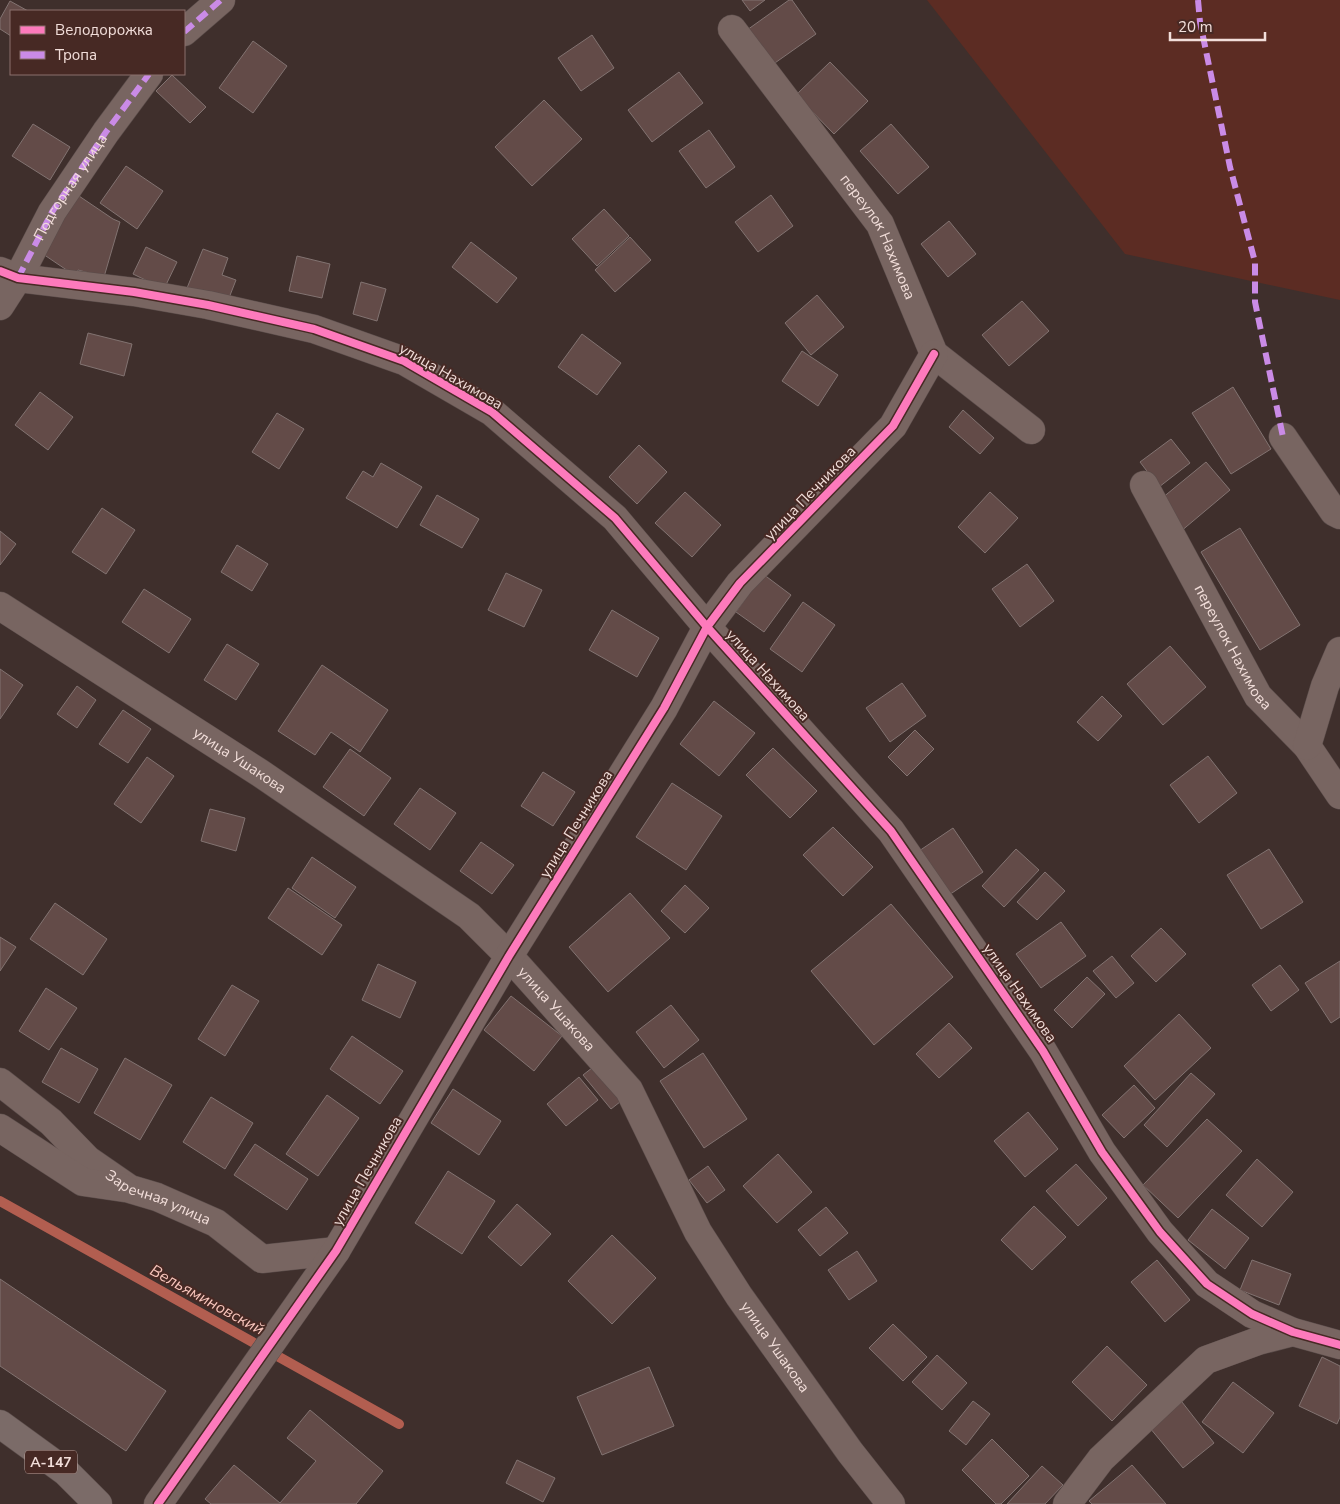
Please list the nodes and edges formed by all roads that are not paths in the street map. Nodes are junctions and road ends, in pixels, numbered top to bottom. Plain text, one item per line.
1 (221, 0) edge
2 (732, 29) dead end
3 (185, 31) edge
4 (148, 75) edge
5 (9, 274) edge
6 (0, 306) edge
7 (934, 354) junction
8 (1031, 430) dead end
9 (1283, 437) dead end
10 (1144, 485) dead end
11 (1340, 515) edge
12 (0, 606) edge
13 (707, 627) junction
14 (1340, 652) edge
15 (1307, 746) junction
16 (1340, 795) edge
17 (509, 956) junction
18 (0, 1082) edge
19 (0, 1128) edge
20 (130, 1189) junction
21 (336, 1251) junction
22 (1293, 1332) junction
23 (1340, 1345) edge
24 (0, 1424) edge
25 (98, 1504) edge
26 (158, 1504) edge
27 (891, 1504) edge
28 (1067, 1504) edge

1 - 3 street
2 - 7 street, переулок Нахимова
4 - 5 street, Подгорная улица
5 - 6 street, Подгорная улица
5 - 13 street, улица Нахимова
7 - 8 street, переулок Нахимова
7 - 13 street, улица Печникова
9 - 11 street
10 - 15 street, переулок Нахимова
12 - 17 street, улица Ушакова
13 - 17 street, улица Печникова
13 - 22 street, улица Нахимова
14 - 15 street
15 - 16 street, переулок Нахимова
17 - 21 street, улица Печникова
17 - 27 street, улица Ушакова
18 - 20 street, Заречная улица
19 - 20 street
20 - 21 street, Заречная улица
21 - 26 street, улица Печникова
22 - 23 street, улица Нахимова
22 - 28 street
24 - 25 highway, А-147

